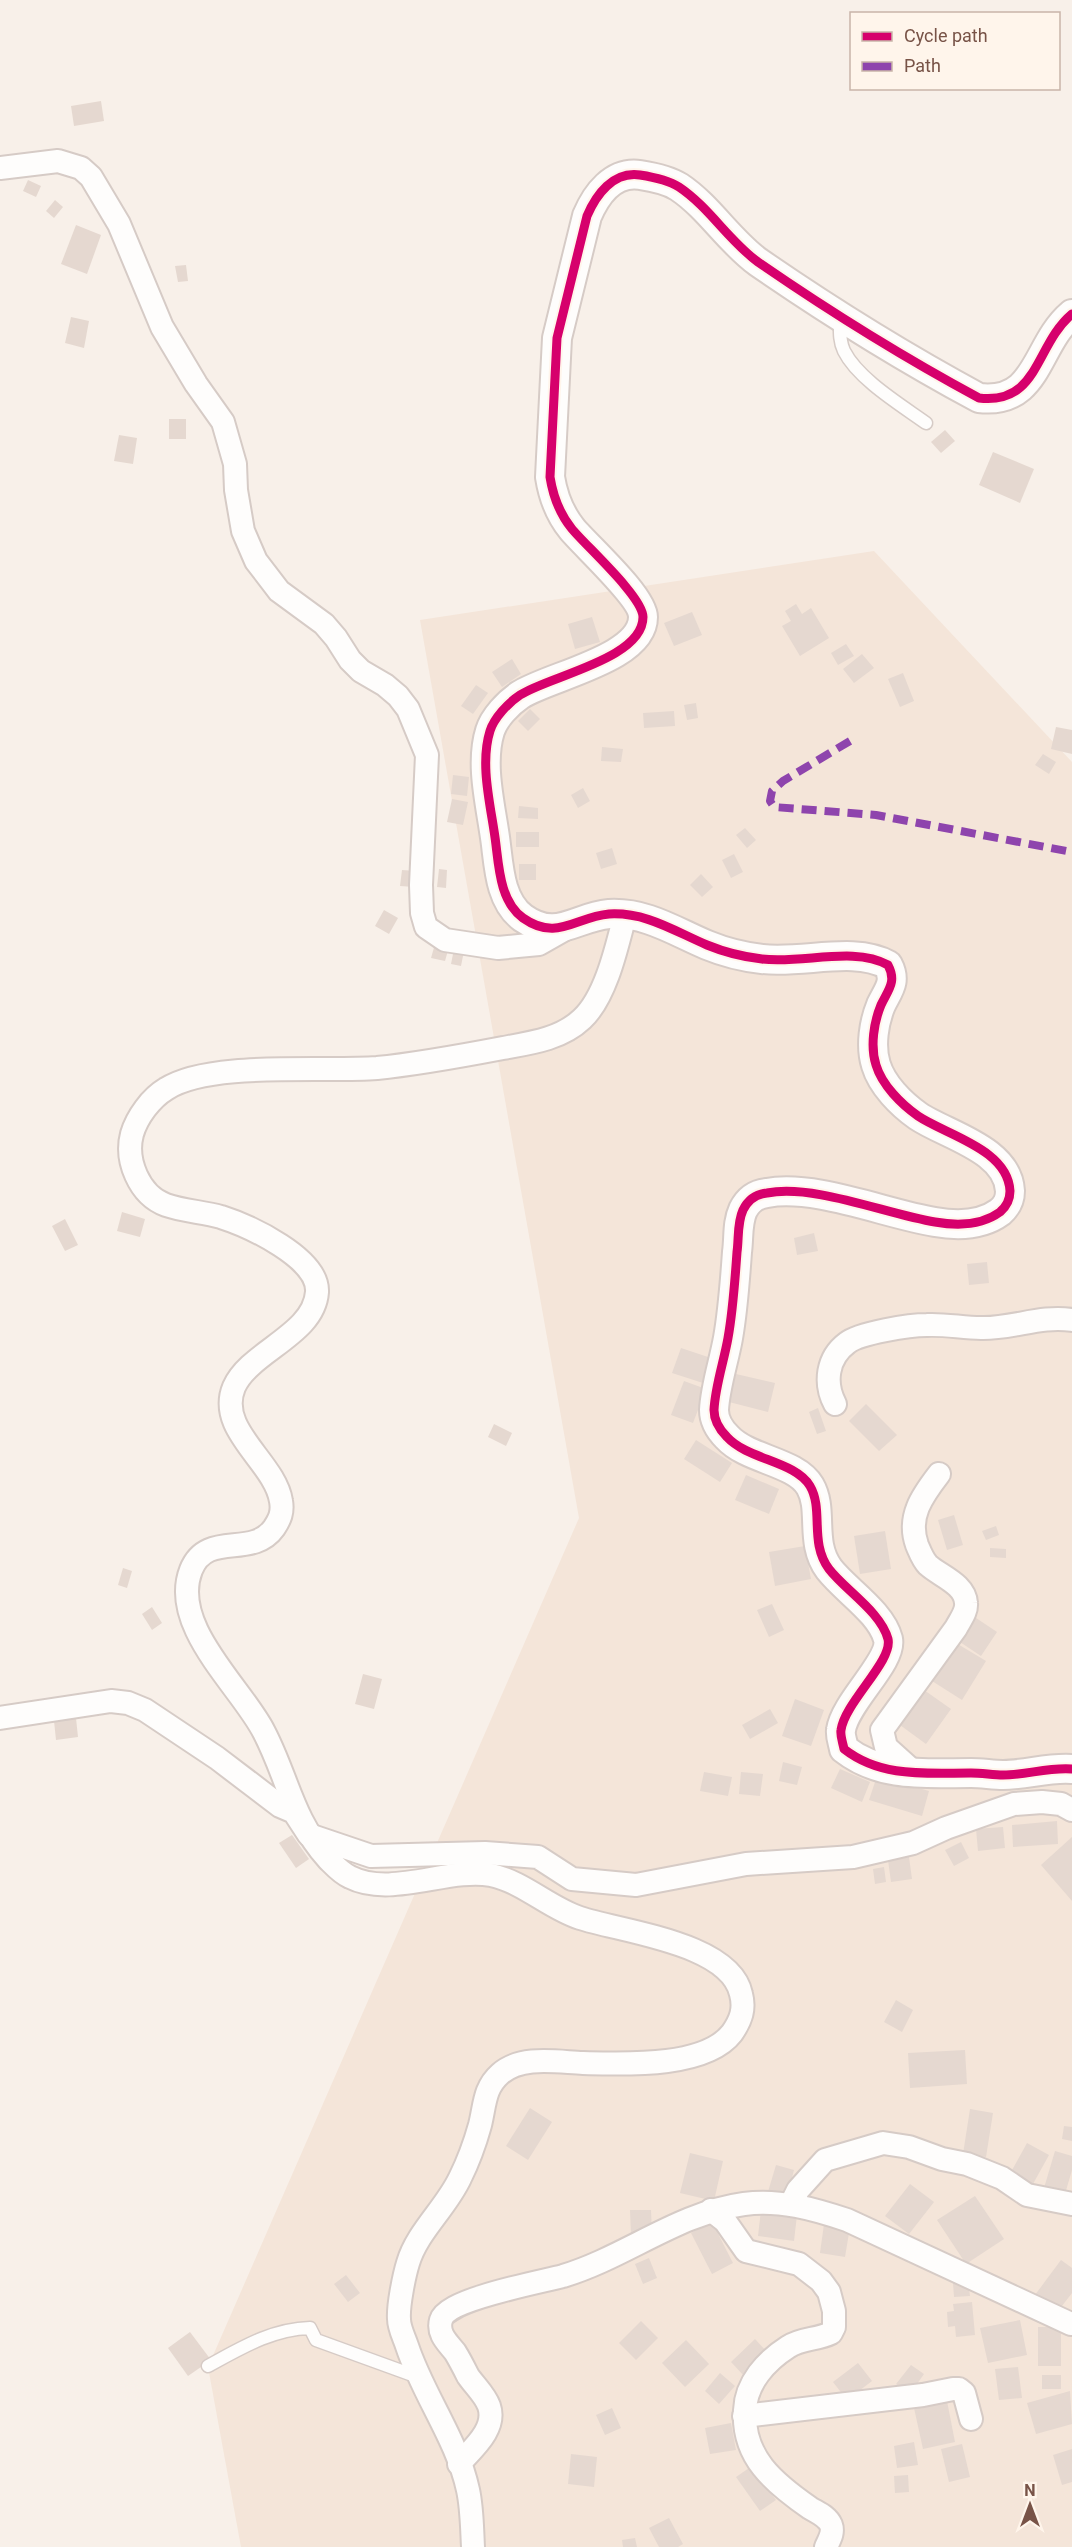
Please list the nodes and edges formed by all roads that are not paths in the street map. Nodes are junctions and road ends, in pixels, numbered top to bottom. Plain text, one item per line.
1 (0, 168) edge
2 (840, 314) junction
3 (1072, 314) edge
4 (926, 423) dead end
5 (625, 915) junction
6 (570, 927) junction
7 (1072, 1320) edge
8 (835, 1404) dead end
9 (939, 1474) dead end
10 (0, 1718) edge
11 (1072, 1769) edge
12 (916, 1774) junction
13 (1072, 1810) edge
14 (309, 1835) junction
15 (791, 2204) junction
16 (1072, 2204) edge
17 (711, 2210) junction
18 (1072, 2323) edge
19 (208, 2367) dead end
20 (418, 2377) junction
21 (744, 2416) junction
22 (971, 2419) dead end
23 (459, 2464) junction
24 (473, 2547) edge
25 (826, 2547) edge

1 - 6 street
2 - 3 street
2 - 4 lane
2 - 6 street
5 - 6 street
5 - 12 street
5 - 14 street
7 - 8 street
9 - 12 street
10 - 14 street
11 - 12 street
13 - 14 street
14 - 20 street
15 - 16 street
15 - 17 street
15 - 18 street
17 - 21 street
17 - 23 street
19 - 20 lane
20 - 23 street
21 - 22 street
21 - 25 street
23 - 24 street

